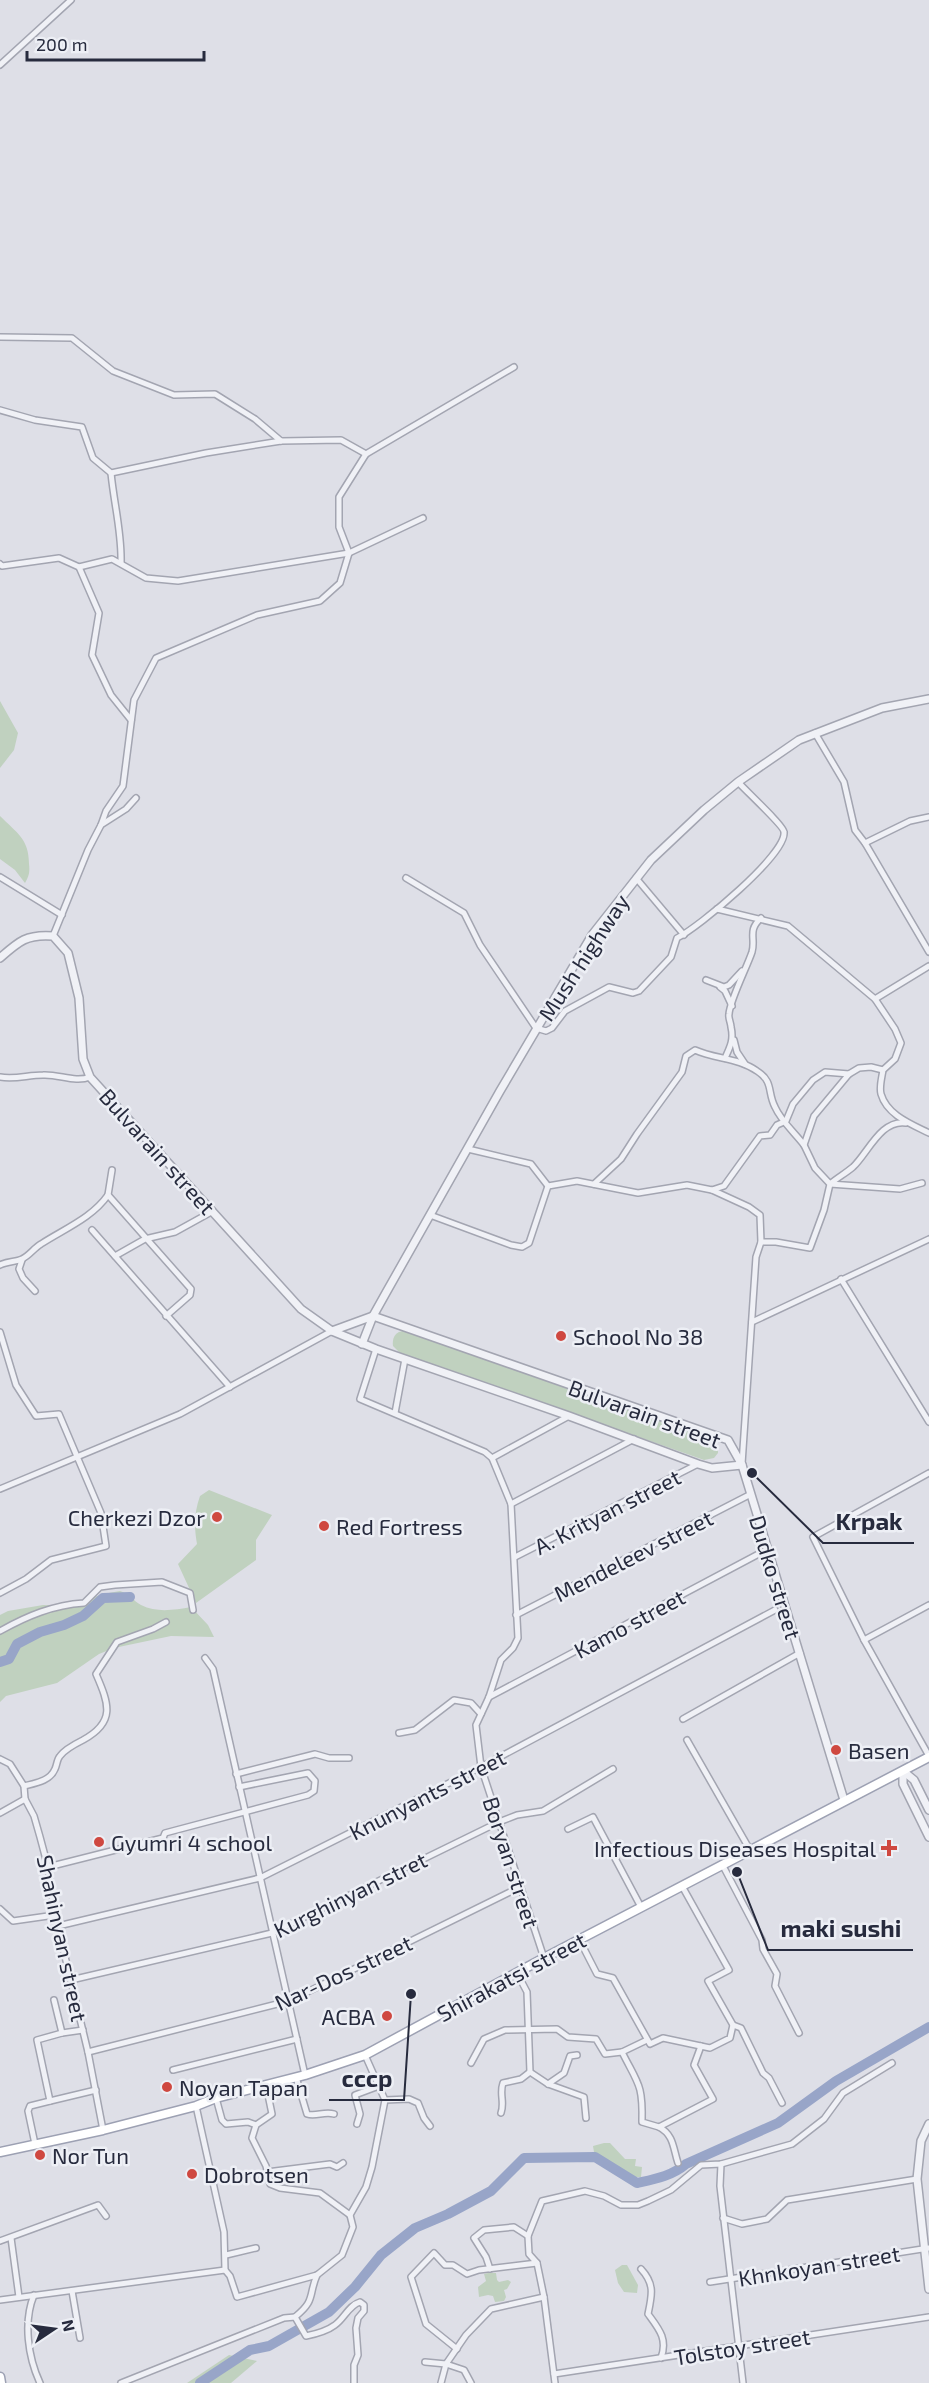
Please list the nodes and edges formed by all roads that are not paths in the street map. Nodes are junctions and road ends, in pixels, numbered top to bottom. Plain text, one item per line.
1 (71, 0) edge
2 (0, 65) edge
3 (0, 337) edge
4 (514, 368) dead end
5 (0, 410) edge
6 (281, 441) junction
7 (366, 454) junction
8 (111, 473) junction
9 (423, 518) dead end
10 (349, 553) junction
11 (121, 563) junction
12 (0, 564) edge
13 (79, 567) junction
14 (929, 699) edge
15 (132, 720) junction
16 (814, 733) junction
17 (738, 782) junction
18 (136, 798) dead end
19 (929, 817) edge
20 (101, 825) junction
21 (865, 843) junction
22 (0, 877) edge
23 (406, 878) dead end
24 (636, 878) junction
25 (717, 909) junction
26 (63, 915) junction
27 (760, 918) junction
28 (684, 934) junction
29 (53, 936) junction
30 (929, 952) edge
31 (0, 958) edge
32 (929, 966) edge
33 (742, 971) junction
34 (706, 980) dead end
35 (719, 986) junction
36 (875, 999) junction
37 (732, 1006) junction
38 (536, 1028) junction
39 (733, 1035) junction
40 (724, 1058) junction
41 (747, 1065) junction
42 (883, 1070) junction
43 (849, 1074) junction
44 (0, 1077) edge
45 (90, 1077) junction
46 (786, 1121) junction
47 (909, 1123) junction
48 (929, 1133) edge
49 (804, 1145) junction
50 (468, 1149) junction
51 (112, 1170) dead end
52 (922, 1183) dead end
53 (594, 1184) junction
54 (830, 1184) junction
55 (548, 1186) junction
56 (712, 1190) junction
57 (108, 1195) junction
58 (213, 1211) junction
59 (430, 1215) junction
60 (92, 1230) dead end
61 (146, 1239) junction
62 (929, 1239) edge
63 (761, 1242) junction
64 (115, 1256) junction
65 (22, 1260) junction
66 (0, 1265) edge
67 (841, 1279) junction
68 (35, 1291) dead end
69 (166, 1316) junction
70 (373, 1316) junction
71 (752, 1322) junction
72 (332, 1330) junction
73 (0, 1332) edge
74 (362, 1344) junction
75 (376, 1349) junction
76 (405, 1359) junction
77 (230, 1387) junction
78 (394, 1413) junction
79 (569, 1416) junction
80 (929, 1422) edge
81 (634, 1439) junction
82 (79, 1458) junction
83 (492, 1458) junction
84 (698, 1464) junction
85 (742, 1465) junction
86 (929, 1473) edge
87 (0, 1489) edge
88 (751, 1494) junction
89 (511, 1504) junction
90 (768, 1549) junction
91 (515, 1557) junction
92 (0, 1593) edge
93 (929, 1605) edge
94 (193, 1610) dead end
95 (775, 1610) dead end
96 (516, 1616) junction
97 (166, 1622) dead end
98 (0, 1631) edge
99 (864, 1640) junction
100 (800, 1653) junction
101 (205, 1658) dead end
102 (489, 1697) junction
103 (481, 1714) junction
104 (683, 1719) dead end
105 (399, 1733) dead end
106 (687, 1740) dead end
107 (929, 1757) edge
108 (349, 1758) dead end
109 (0, 1759) edge
110 (481, 1767) junction
111 (613, 1769) dead end
112 (903, 1771) junction
113 (236, 1774) junction
114 (24, 1786) junction
115 (239, 1787) junction
116 (25, 1799) junction
117 (844, 1800) junction
118 (929, 1810) edge
119 (244, 1811) junction
120 (0, 1813) edge
121 (499, 1822) junction
122 (568, 1829) dead end
123 (929, 1837) edge
124 (750, 1850) junction
125 (722, 1864) junction
126 (48, 1867) junction
127 (260, 1878) junction
128 (682, 1886) junction
129 (520, 1887) junction
130 (641, 1907) junction
131 (0, 1909) edge
132 (55, 1915) junction
133 (58, 1926) junction
134 (272, 1933) junction
135 (579, 1940) junction
136 (544, 1958) junction
137 (517, 1973) junction
138 (71, 1980) junction
139 (54, 2000) dead end
140 (289, 2001) junction
141 (733, 2025) junction
142 (83, 2030) junction
143 (529, 2030) junction
144 (62, 2033) junction
145 (799, 2033) dead end
146 (297, 2039) junction
147 (647, 2040) junction
148 (701, 2046) junction
149 (88, 2052) junction
150 (622, 2052) junction
151 (365, 2055) junction
152 (577, 2055) dead end
153 (471, 2063) dead end
154 (891, 2063) dead end
155 (173, 2070) dead end
156 (530, 2072) junction
157 (306, 2075) junction
158 (296, 2077) junction
159 (549, 2084) junction
160 (266, 2085) junction
161 (379, 2086) junction
162 (96, 2090) junction
163 (216, 2098) junction
164 (384, 2100) junction
165 (50, 2101) junction
166 (782, 2103) dead end
167 (196, 2106) junction
168 (501, 2113) dead end
169 (334, 2114) dead end
170 (586, 2118) dead end
171 (357, 2124) dead end
172 (929, 2124) edge
173 (256, 2125) junction
174 (430, 2126) dead end
175 (659, 2127) junction
176 (104, 2130) junction
177 (925, 2141) edge
178 (34, 2144) junction
179 (0, 2152) edge
180 (343, 2163) dead end
181 (678, 2163) dead end
182 (721, 2164) junction
183 (267, 2172) junction
184 (917, 2179) junction
185 (350, 2215) junction
186 (106, 2216) dead end
187 (723, 2218) junction
188 (528, 2236) junction
189 (11, 2238) junction
190 (0, 2241) edge
191 (256, 2248) dead end
192 (927, 2248) edge
193 (226, 2256) junction
194 (537, 2264) junction
195 (490, 2269) junction
196 (641, 2269) dead end
197 (225, 2270) junction
198 (317, 2275) junction
199 (729, 2278) junction
200 (710, 2282) dead end
201 (929, 2289) edge
202 (72, 2291) junction
203 (34, 2295) junction
204 (19, 2297) junction
205 (544, 2297) junction
206 (0, 2300) edge
207 (295, 2317) junction
208 (929, 2317) edge
209 (80, 2338) dead end
210 (738, 2347) junction
211 (457, 2349) junction
212 (661, 2358) junction
213 (425, 2362) dead end
214 (446, 2364) junction
215 (554, 2374) junction
216 (0, 2377) edge
217 (1, 2383) edge
218 (40, 2383) edge
219 (121, 2383) edge
220 (354, 2383) edge
221 (441, 2383) edge
222 (471, 2383) edge
223 (555, 2383) edge
224 (743, 2383) edge

1 - 2 street
3 - 6 street
4 - 7 street
5 - 8 street
6 - 7 street
6 - 8 street
7 - 10 street
8 - 11 street
9 - 10 street
10 - 11 street
10 - 15 street
11 - 13 street
12 - 13 street
13 - 15 street
14 - 16 street, Mush highway
15 - 20 street
16 - 17 street, Mush highway
16 - 21 street
17 - 24 street, Mush highway
17 - 25 street
18 - 20 street
19 - 21 street
20 - 26 street
21 - 30 street
22 - 26 street
23 - 38 street
24 - 28 street
24 - 38 street, Mush highway
25 - 27 street
25 - 28 street
26 - 29 street
27 - 33 street
27 - 36 street
28 - 38 street
29 - 31 street
29 - 45 street, Bulvarain street
32 - 36 street
33 - 35 street
33 - 37 street
34 - 35 street
35 - 37 street
36 - 42 street
37 - 39 street
38 - 50 street, Mush highway
39 - 40 street
39 - 41 street
40 - 41 street
40 - 53 street
41 - 46 street
42 - 43 street
42 - 47 street
43 - 46 street
43 - 49 street
44 - 45 street
45 - 58 street, Bulvarain street
46 - 49 street
46 - 56 street
47 - 48 street
47 - 54 street
49 - 54 street
50 - 55 street
50 - 59 street, Mush highway
51 - 57 street
52 - 54 street
53 - 55 street
53 - 56 street
54 - 63 street
55 - 59 street
56 - 63 street, Dudko street
57 - 61 street
57 - 65 street
58 - 61 street
58 - 72 street, Bulvarain street
59 - 70 street, Mush highway
60 - 64 street
61 - 64 street
61 - 69 street
62 - 67 street
63 - 71 street, Dudko street
64 - 69 street
65 - 66 street
65 - 68 street
67 - 71 street
67 - 80 street
69 - 77 street
70 - 72 street
70 - 74 street, Mush highway
70 - 85 street, Bulvarain street
71 - 85 street, Dudko street
72 - 74 street, Bulvarain street
72 - 77 street
73 - 82 street
74 - 75 street, Bulvarain street
75 - 76 street, Bulvarain street
75 - 78 street
76 - 78 street
76 - 79 street, Bulvarain street
77 - 82 street
78 - 83 street
79 - 81 street, Bulvarain street
79 - 83 street
81 - 84 street, Bulvarain street
81 - 89 street
82 - 87 street
82 - 92 street
83 - 89 street, Boryan street
84 - 85 street, Bulvarain street
84 - 91 street, A. Krityan street
85 - 88 street, Dudko street
86 - 99 street
88 - 90 street, Dudko street
88 - 96 street, Mendeleev street
89 - 91 street, Boryan street
90 - 100 street, Dudko street
90 - 102 street, Kamo street
91 - 96 street, Boryan street
93 - 99 street
94 - 98 street
95 - 110 street, Knunyants street
96 - 102 street, Boryan street
97 - 114 street
99 - 107 street
100 - 104 street
100 - 117 street, Dudko street
101 - 113 street
102 - 103 street, Boryan street
103 - 105 street
103 - 110 street, Boryan street
106 - 124 street
107 - 112 main road, Shirakatsi street
108 - 113 street
109 - 114 street
110 - 121 street, Boryan street
110 - 127 street, Knunyants street
111 - 121 street, Kurghinyan stret
112 - 117 main road, Shirakatsi street
112 - 118 street
112 - 123 street
113 - 115 street
114 - 116 street, Shahinyan street
115 - 119 street
115 - 119 street
116 - 120 street
116 - 126 street, Shahinyan street
117 - 124 main road, Shirakatsi street
119 - 126 street
119 - 127 street
121 - 129 street, Boryan street
121 - 134 street, Kurghinyan stret
122 - 130 street
124 - 125 main road, Shirakatsi street
125 - 128 main road, Shirakatsi street
125 - 145 street
126 - 132 street, Shahinyan street
127 - 133 street, Knunyants street
127 - 134 street
128 - 130 main road, Shirakatsi street
128 - 141 street
129 - 136 street, Boryan street
129 - 140 street, Nar-Dos street
130 - 135 main road, Shirakatsi street
131 - 132 street
132 - 133 street, Shahinyan street
133 - 138 street, Shahinyan street
134 - 138 street, Kurghinyan stret
134 - 140 street
135 - 136 main road, Shirakatsi street
135 - 147 street
136 - 137 main road, Shirakatsi street
137 - 143 street
137 - 151 main road, Shirakatsi street
138 - 142 street, Shahinyan street
139 - 144 street
140 - 146 street
140 - 149 street, Nar-Dos street
141 - 148 street
141 - 166 street
142 - 144 street
142 - 149 street, Shahinyan street
143 - 150 street
143 - 153 street
143 - 156 street
144 - 165 street
146 - 155 street
146 - 157 street
147 - 148 street
147 - 150 street
148 - 175 street
149 - 162 street, Shahinyan street
150 - 175 street
151 - 157 main road, Shirakatsi street
151 - 161 street
152 - 159 street
154 - 182 street
156 - 159 street
156 - 168 street
157 - 158 main road, Shirakatsi street
158 - 160 main road, Shirakatsi street
158 - 169 street
159 - 170 street
160 - 163 main road, Shirakatsi street
160 - 173 street
161 - 164 street
161 - 171 street
162 - 165 street
162 - 176 street, Shahinyan street
163 - 167 main road, Shirakatsi street
163 - 173 street
164 - 174 street
164 - 185 street
165 - 178 street
167 - 176 main road, Shirakatsi street
167 - 193 street
172 - 177 street
173 - 183 street
175 - 181 street
176 - 178 main road, Shirakatsi street
177 - 184 street
178 - 179 main road, Shirakatsi street
180 - 183 street
182 - 187 street
182 - 188 street
183 - 185 street
184 - 187 street
184 - 192 street
185 - 198 street
186 - 189 street
187 - 199 street
188 - 194 street
188 - 195 street
189 - 190 street
189 - 204 street
191 - 193 street
192 - 199 street, Khnkoyan street
192 - 201 street
193 - 197 street
194 - 195 street
194 - 205 street
195 - 211 street
196 - 212 street
197 - 198 street
197 - 202 street
198 - 207 street
199 - 200 street, Khnkoyan street
199 - 210 street
202 - 203 street
202 - 209 street
203 - 204 street
203 - 218 street
204 - 206 street
205 - 211 street
205 - 215 street
207 - 219 street
207 - 220 street
208 - 210 street, Tolstoy street
210 - 212 street, Tolstoy street
210 - 224 street
211 - 214 street
212 - 215 street, Tolstoy street
213 - 214 street
214 - 221 street
214 - 222 street
215 - 223 street
216 - 217 main road

